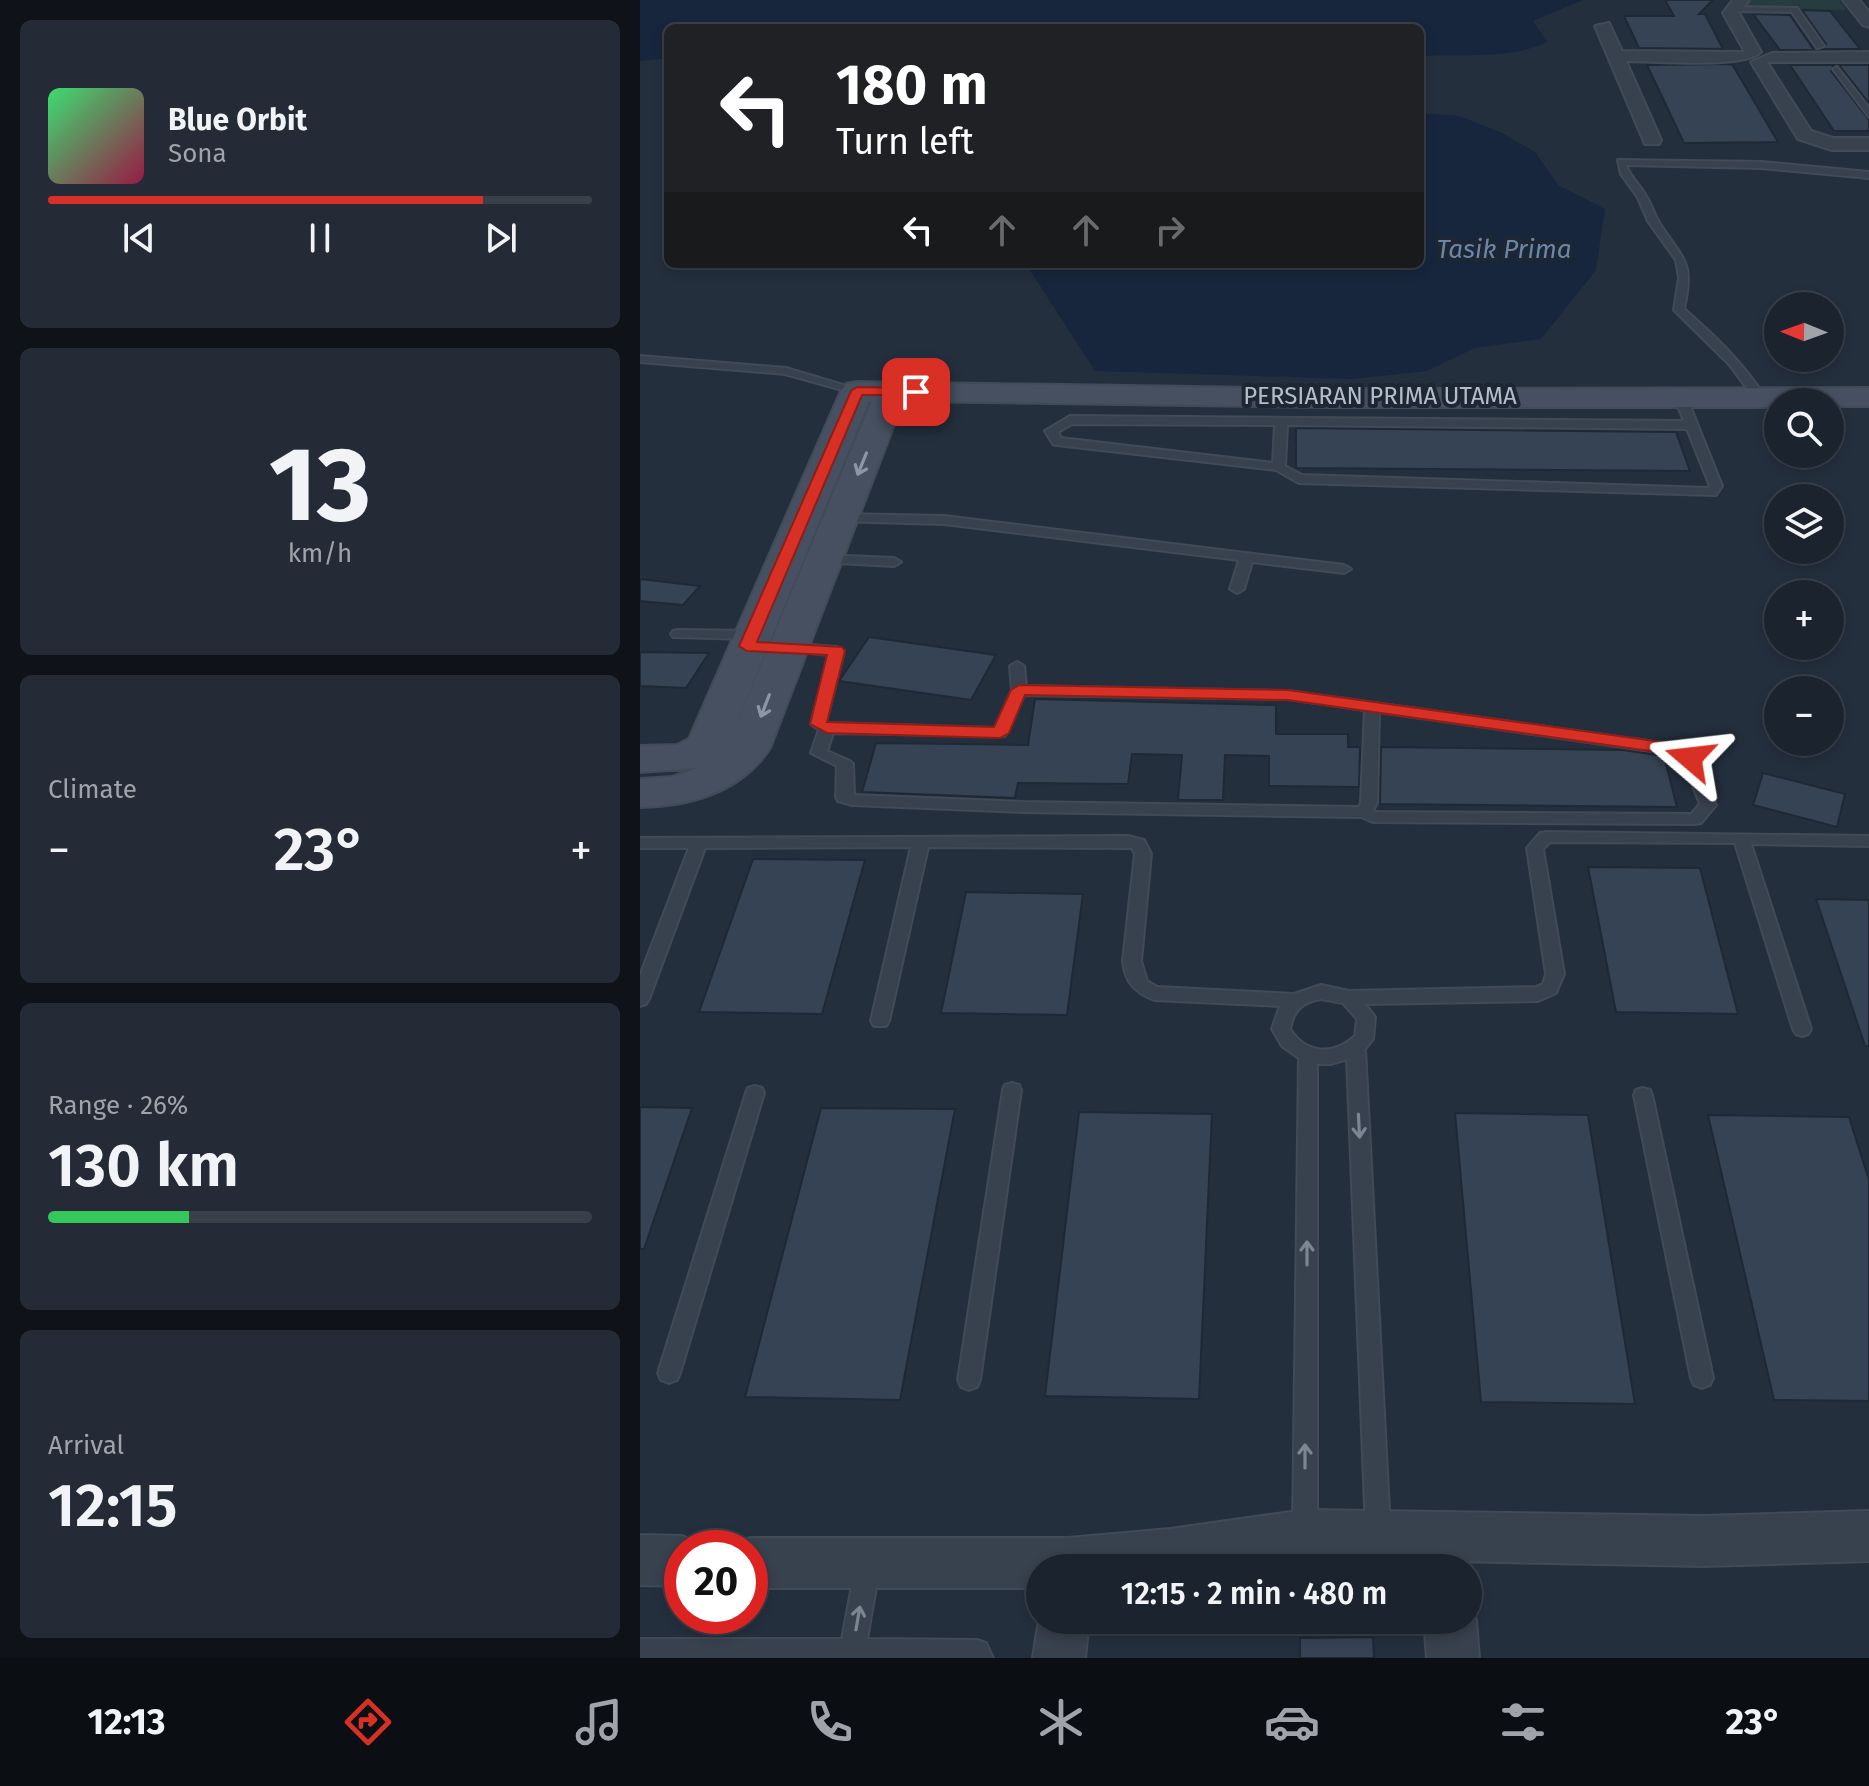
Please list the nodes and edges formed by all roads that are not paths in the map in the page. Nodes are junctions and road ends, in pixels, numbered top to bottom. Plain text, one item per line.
1 (1851, 0) edge
2 (1737, 5) edge
3 (1869, 22) edge
4 (1603, 26) dead end
5 (1820, 46) dead end
6 (1616, 56) junction
7 (1756, 57) junction
8 (1869, 57) edge
9 (1837, 69) dead end
10 (1869, 114) edge
11 (1652, 140) dead end
12 (1869, 144) edge
13 (1851, 173) junction
14 (1869, 175) edge
15 (1869, 186) edge
16 (640, 359) edge
17 (874, 392) junction
18 (1759, 397) junction
19 (1869, 397) edge
20 (1685, 410) junction
21 (1281, 420) junction
22 (1279, 467) junction
23 (840, 518) junction
24 (1247, 557) junction
25 (823, 559) junction
26 (894, 562) dead end
27 (1344, 569) dead end
28 (1237, 589) dead end
29 (678, 634) dead end
30 (749, 641) junction
31 (788, 647) junction
32 (1017, 666) dead end
33 (1019, 690) junction
34 (729, 692) junction
35 (1372, 708) junction
36 (827, 728) junction
37 (640, 743) edge
38 (640, 759) edge
39 (704, 768) junction
40 (640, 793) edge
41 (1364, 812) junction
42 (1741, 838) junction
43 (921, 841) junction
44 (1869, 841) edge
45 (699, 842) junction
46 (640, 843) edge
47 (640, 858) edge
48 (1349, 998) junction
49 (640, 999) edge
50 (1294, 1000) junction
51 (880, 1021) dead end
52 (1802, 1029) dead end
53 (1356, 1048) junction
54 (1308, 1054) junction
55 (1012, 1090) dead end
56 (755, 1093) dead end
57 (1643, 1095) dead end
58 (669, 1373) dead end
59 (1702, 1378) dead end
60 (969, 1380) dead end
61 (1305, 1534) junction
62 (1379, 1535) junction
63 (1869, 1536) edge
64 (1443, 1552) edge
65 (1170, 1554) edge
66 (640, 1560) edge
67 (664, 1561) edge
68 (768, 1563) edge
69 (868, 1564) junction
70 (1026, 1566) edge
71 (1062, 1634) edge
72 (1451, 1634) edge
73 (640, 1651) edge
74 (851, 1654) edge
75 (981, 1658) edge
76 (1059, 1658) edge
77 (1453, 1658) edge

1 - 3 street
2 - 5 lane
2 - 7 street
4 - 6 street
6 - 7 street
6 - 11 street
7 - 8 street
7 - 12 street
9 - 10 lane
13 - 14 lane
13 - 15 lane
13 - 18 lane
16 - 17 lane
17 - 20 main road, PERSIARAN PRIMA UTAMA
17 -> 23 main road
17 - 30 main road
18 - 19 main road, PERSIARAN PRIMA UTAMA
18 - 20 main road, PERSIARAN PRIMA UTAMA
20 - 21 lane
20 - 22 lane
21 - 22 lane
21 - 22 lane
23 - 24 lane
23 - 25 main road
24 - 27 lane
24 - 28 lane
25 - 26 lane
25 - 31 main road
29 - 30 lane
30 - 31 main road
30 - 34 main road
31 - 36 lane
31 -> 39 main road
32 - 33 lane
33 - 35 lane
33 - 36 lane
34 - 37 main road
34 - 39 main road
35 - 41 lane
35 - 41 lane
36 - 41 lane
38 - 39 main road
39 - 40 main road
42 - 44 lane
42 - 48 lane
42 - 52 lane
43 - 45 lane
43 - 50 lane
43 - 51 lane
45 - 46 lane
45 - 49 lane
46 - 47 lane
48 - 50 lane
48 - 53 lane
50 - 54 lane
53 - 54 lane
53 -> 62 lane
61 -> 54 lane
55 - 60 lane
56 - 58 lane
57 - 59 lane
61 - 62 street
61 - 65 street
62 - 64 street
63 - 64 street
66 - 67 street
68 - 69 street
69 - 70 street
74 -> 69 lane
71 - 76 street
72 - 77 street
73 - 74 lane
74 - 75 lane

